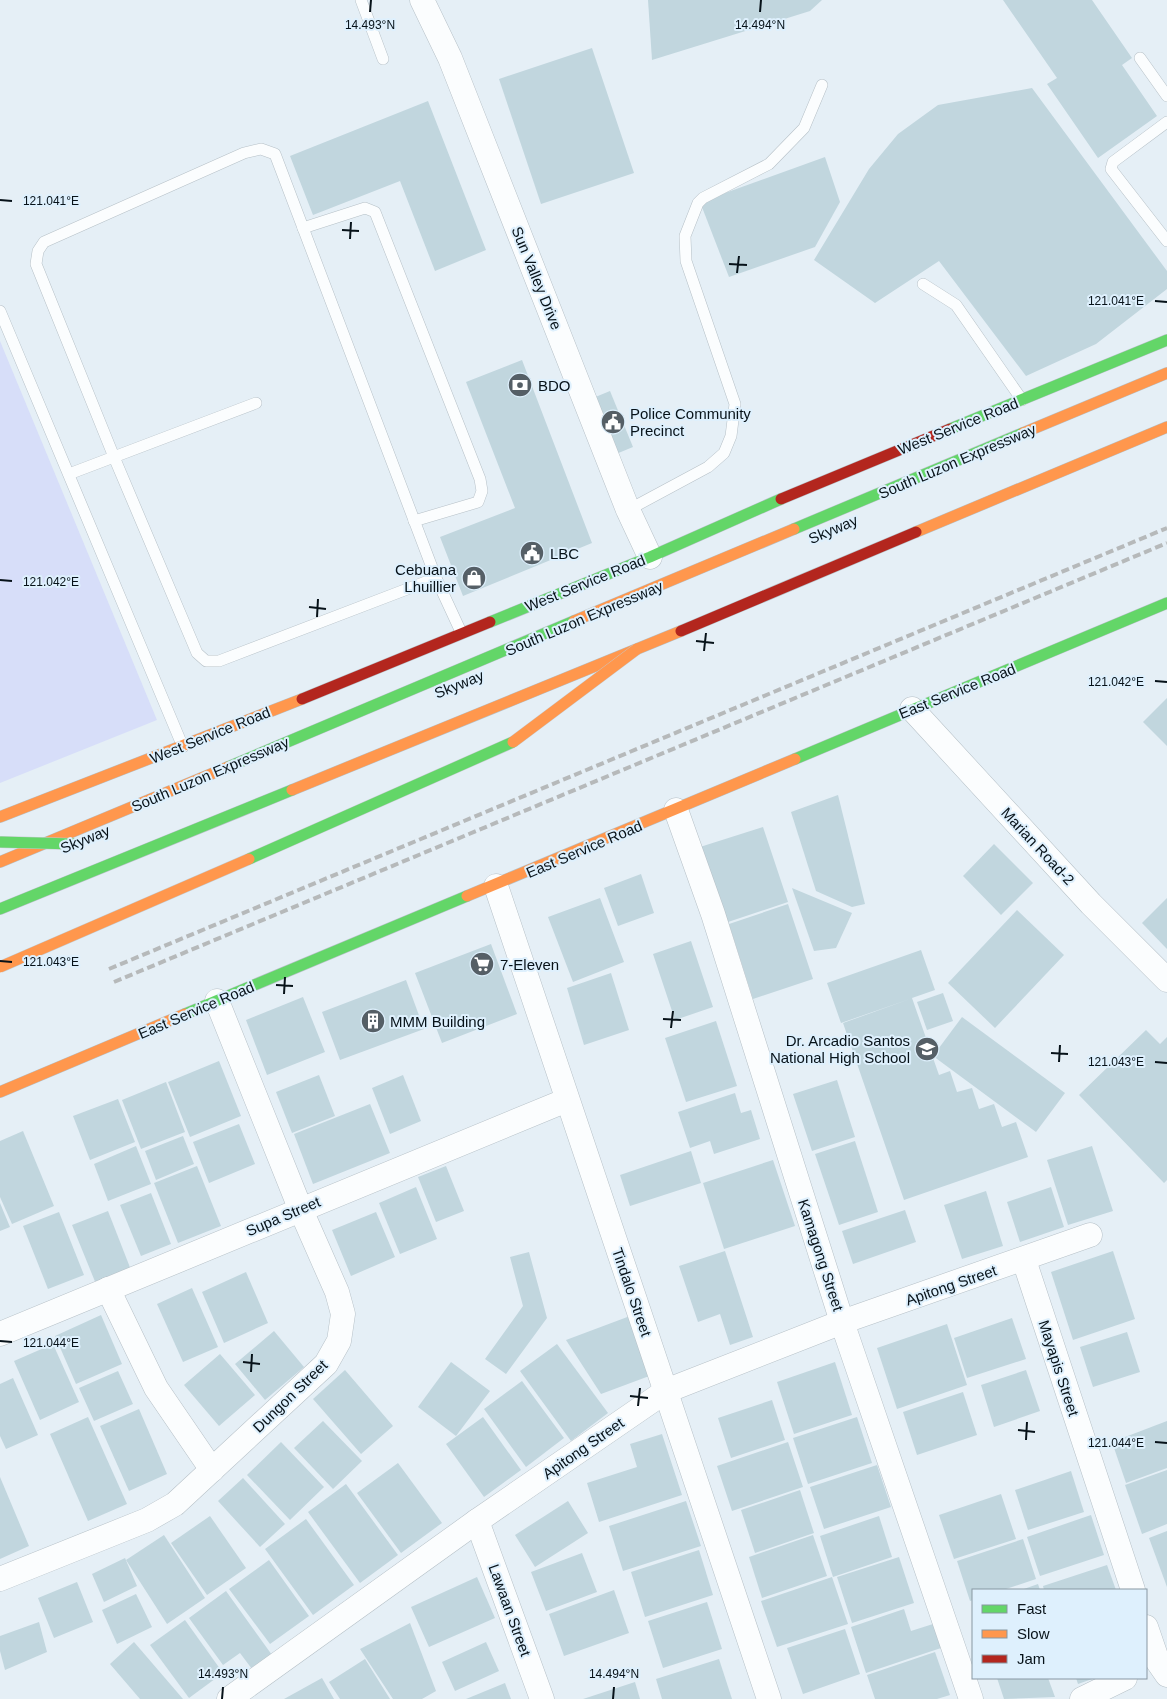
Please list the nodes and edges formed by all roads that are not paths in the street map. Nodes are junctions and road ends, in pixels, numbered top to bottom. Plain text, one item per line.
1 (361, 0) edge
2 (422, 0) edge
3 (1140, 58) dead end
4 (383, 59) dead end
5 (822, 85) dead end
6 (1167, 96) edge
7 (1167, 122) edge
8 (303, 228) junction
9 (1167, 240) edge
10 (923, 284) dead end
11 (0, 311) edge
12 (1167, 340) edge
13 (1167, 373) edge
14 (1022, 400) junction
15 (256, 403) dead end
16 (1167, 427) edge
17 (1167, 440) edge
18 (114, 457) junction
19 (69, 474) junction
20 (628, 510) junction
21 (414, 521) junction
22 (650, 557) junction
23 (436, 578) junction
24 (1167, 603) edge
25 (461, 632) junction
26 (637, 649) junction
27 (912, 709) junction
28 (183, 747) junction
29 (248, 772) dead end
30 (676, 810) junction
31 (0, 817) edge
32 (0, 842) edge
33 (74, 844) junction
34 (0, 862) edge
35 (0, 874) edge
36 (496, 886) junction
37 (0, 909) edge
38 (0, 921) edge
39 (0, 967) edge
40 (1167, 980) edge
41 (217, 1001) junction
42 (0, 1092) edge
43 (567, 1100) junction
44 (300, 1208) junction
45 (1090, 1235) dead end
46 (1024, 1260) junction
47 (108, 1289) junction
48 (842, 1322) junction
49 (0, 1334) edge
50 (666, 1391) junction
51 (212, 1470) junction
52 (477, 1521) junction
53 (0, 1579) edge
54 (1133, 1589) edge
55 (1147, 1630) edge
56 (1159, 1666) edge
57 (1123, 1679) edge
58 (230, 1699) edge
59 (542, 1699) edge
60 (769, 1699) edge
61 (971, 1699) edge
62 (1082, 1699) edge

1 - 4 lane
2 - 20 street, Sun Valley Drive
3 - 6 lane
5 - 20 lane
7 - 9 lane
8 - 18 lane
8 - 21 lane
8 - 21 lane
10 - 14 lane
11 - 19 lane
12 - 14 main road, West Service Road
13 - 34 main road, South Luzon Expressway
14 - 22 main road, West Service Road
15 - 18 lane
16 - 26 main road
17 - 38 main road
18 - 19 lane
18 - 23 lane
19 - 28 lane
20 - 22 street, Sun Valley Drive
21 - 23 lane
22 - 25 main road, West Service Road
23 - 25 lane
24 - 27 main road, East Service Road
25 - 28 main road, West Service Road
26 - 37 main road, bridge
26 - 39 main road, bridge
27 - 30 main road, East Service Road
27 - 40 street, Marian Road-2
28 - 31 main road, West Service Road
29 - 33 main road, Skyway
30 - 36 main road, East Service Road
30 - 48 street, Kamagong Street
32 - 33 main road, bridge
33 - 35 main road, Skyway
36 - 41 main road, East Service Road
36 - 43 street, Tindalo Street
41 - 42 main road, East Service Road
41 - 44 street, Dungon Street
43 - 44 street, Supa Street
43 - 50 street, Tindalo Street
44 - 47 street, Supa Street
44 - 51 street, Dungon Street
45 - 46 street, Apitong Street
46 - 48 street, Apitong Street
46 - 54 street, Mayapis Street
47 - 49 street, Supa Street
47 - 51 street
48 - 50 street, Apitong Street
48 - 61 street, Kamagong Street
50 - 52 street, Apitong Street
50 - 60 street, Tindalo Street
51 - 53 street, Dungon Street
52 - 58 street, Apitong Street
52 - 59 street, Lawaan Street
55 - 56 street
57 - 62 street

